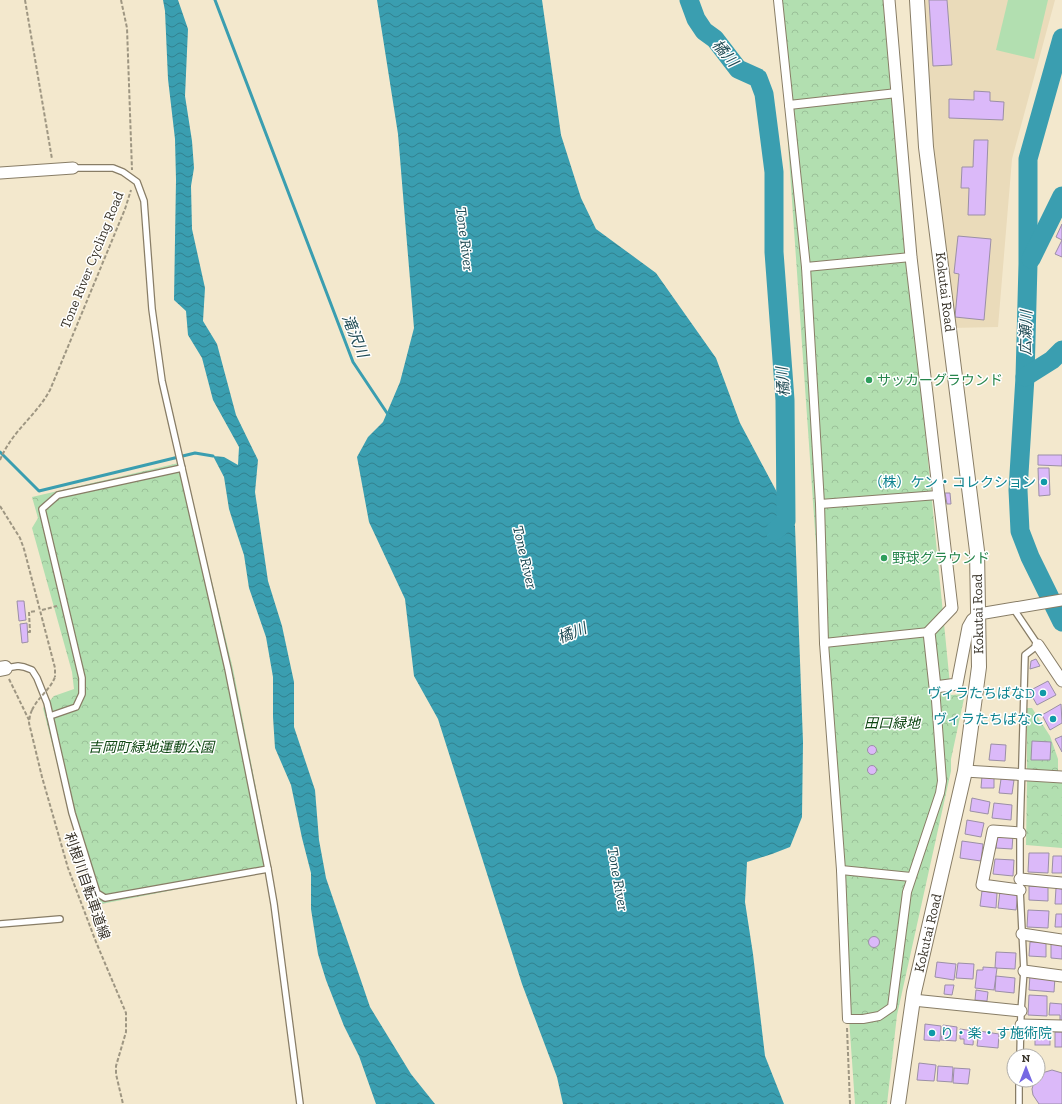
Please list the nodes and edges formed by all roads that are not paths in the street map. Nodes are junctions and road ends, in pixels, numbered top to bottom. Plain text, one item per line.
1 (778, 0) edge
2 (889, 0) edge
3 (917, 0) edge
4 (897, 93) junction
5 (789, 105) junction
6 (73, 168) joint
7 (0, 173) edge
8 (911, 257) junction
9 (806, 267) junction
10 (182, 468) junction
11 (938, 495) junction
12 (820, 504) junction
13 (1062, 600) edge
14 (1013, 608) junction
15 (979, 614) junction
16 (929, 632) junction
17 (824, 643) junction
18 (1038, 645) junction
19 (4, 671) edge
20 (1062, 681) edge
21 (935, 687) junction
22 (50, 716) junction
23 (965, 771) junction
24 (1022, 775) junction
25 (1062, 777) edge
26 (1020, 833) junction
27 (268, 869) junction
28 (841, 870) junction
29 (911, 877) junction
30 (1062, 883) edge
31 (1020, 885) junction
32 (60, 919) dead end
33 (0, 924) edge
34 (1022, 934) junction
35 (1062, 940) edge
36 (1024, 971) junction
37 (1062, 976) edge
38 (913, 1000) junction
39 (1021, 1011) junction
40 (1021, 1025) junction
41 (1062, 1026) edge
42 (1020, 1048) edge
43 (1019, 1088) edge
44 (300, 1104) edge
45 (898, 1104) edge
46 (1019, 1104) edge

1 - 5 street
2 - 4 street
3 - 15 street, Kokutai Road
4 - 5 street
4 - 8 street
5 - 9 street
6 - 7 street
6 - 10 lane
8 - 9 street
8 - 11 street
9 - 12 street
10 - 22 lane
10 - 27 lane
11 - 12 street
11 - 16 street
12 - 17 street
13 - 14 street
14 - 15 street
14 - 18 lane
15 - 21 street
15 - 23 street, Kokutai Road
16 - 17 street
16 - 21 street
17 - 28 street
18 - 20 street
18 - 24 lane
19 - 22 lane
21 - 29 street
22 - 27 lane
23 - 24 street
23 - 38 street, Kokutai Road
24 - 25 street
24 - 26 lane
26 - 31 lane
26 - 31 street
27 - 44 lane
28 - 29 street
28 - 29 street
30 - 31 street
31 - 34 lane
32 - 33 lane
34 - 35 street
34 - 36 lane
36 - 37 street
36 - 39 lane
38 - 39 street
38 - 45 street, Kokutai Road
39 - 40 lane
40 - 41 street
40 - 42 lane
43 - 46 lane

